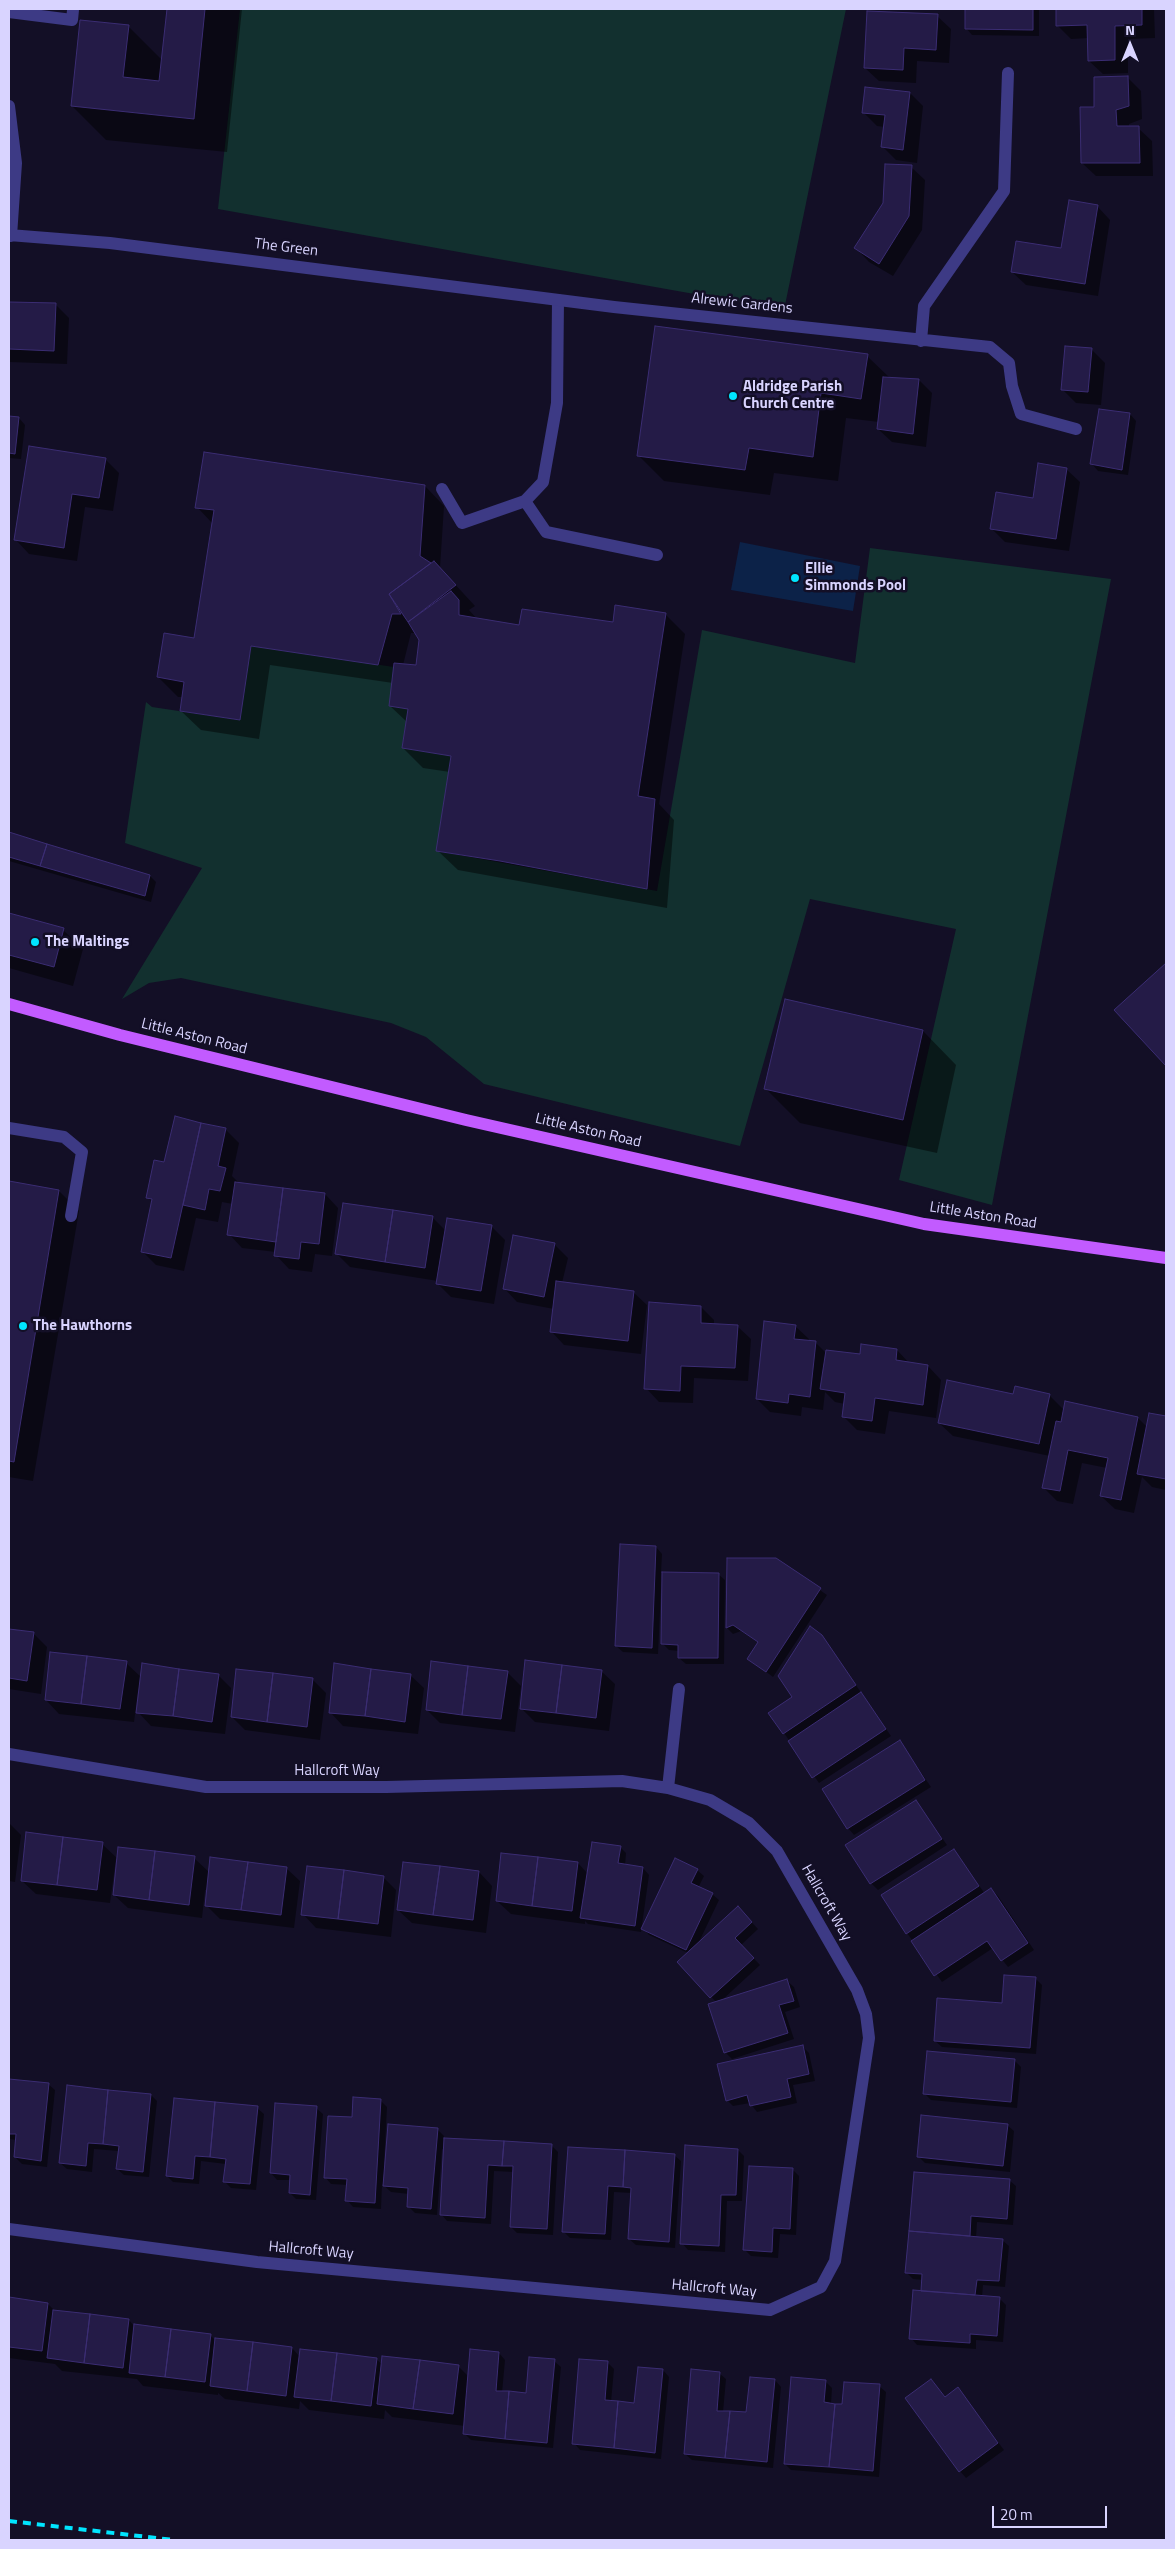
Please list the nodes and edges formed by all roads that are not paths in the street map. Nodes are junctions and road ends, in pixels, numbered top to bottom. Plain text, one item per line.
1 (73, 10) dead end
2 (9, 12) edge
3 (1008, 73) dead end
4 (9, 106) edge
5 (10, 236) edge
6 (558, 300) junction
7 (921, 341) junction
8 (1076, 429) dead end
9 (442, 489) dead end
10 (525, 502) junction
11 (658, 554) dead end
12 (9, 1004) edge
13 (9, 1128) edge
14 (71, 1216) dead end
15 (1166, 1258) edge
16 (679, 1689) dead end
17 (9, 1754) edge
18 (668, 1788) junction
19 (9, 2229) edge

1 - 2 street
3 - 7 street
4 - 5 street
5 - 6 street, The Green
6 - 7 street, Alrewic Gardens
6 - 10 street
7 - 8 street, Alrewic Gardens
9 - 10 street
10 - 11 street
12 - 15 main road, Little Aston Road
13 - 14 street
16 - 18 street
17 - 18 street, Hallcroft Way
18 - 19 street, Hallcroft Way

